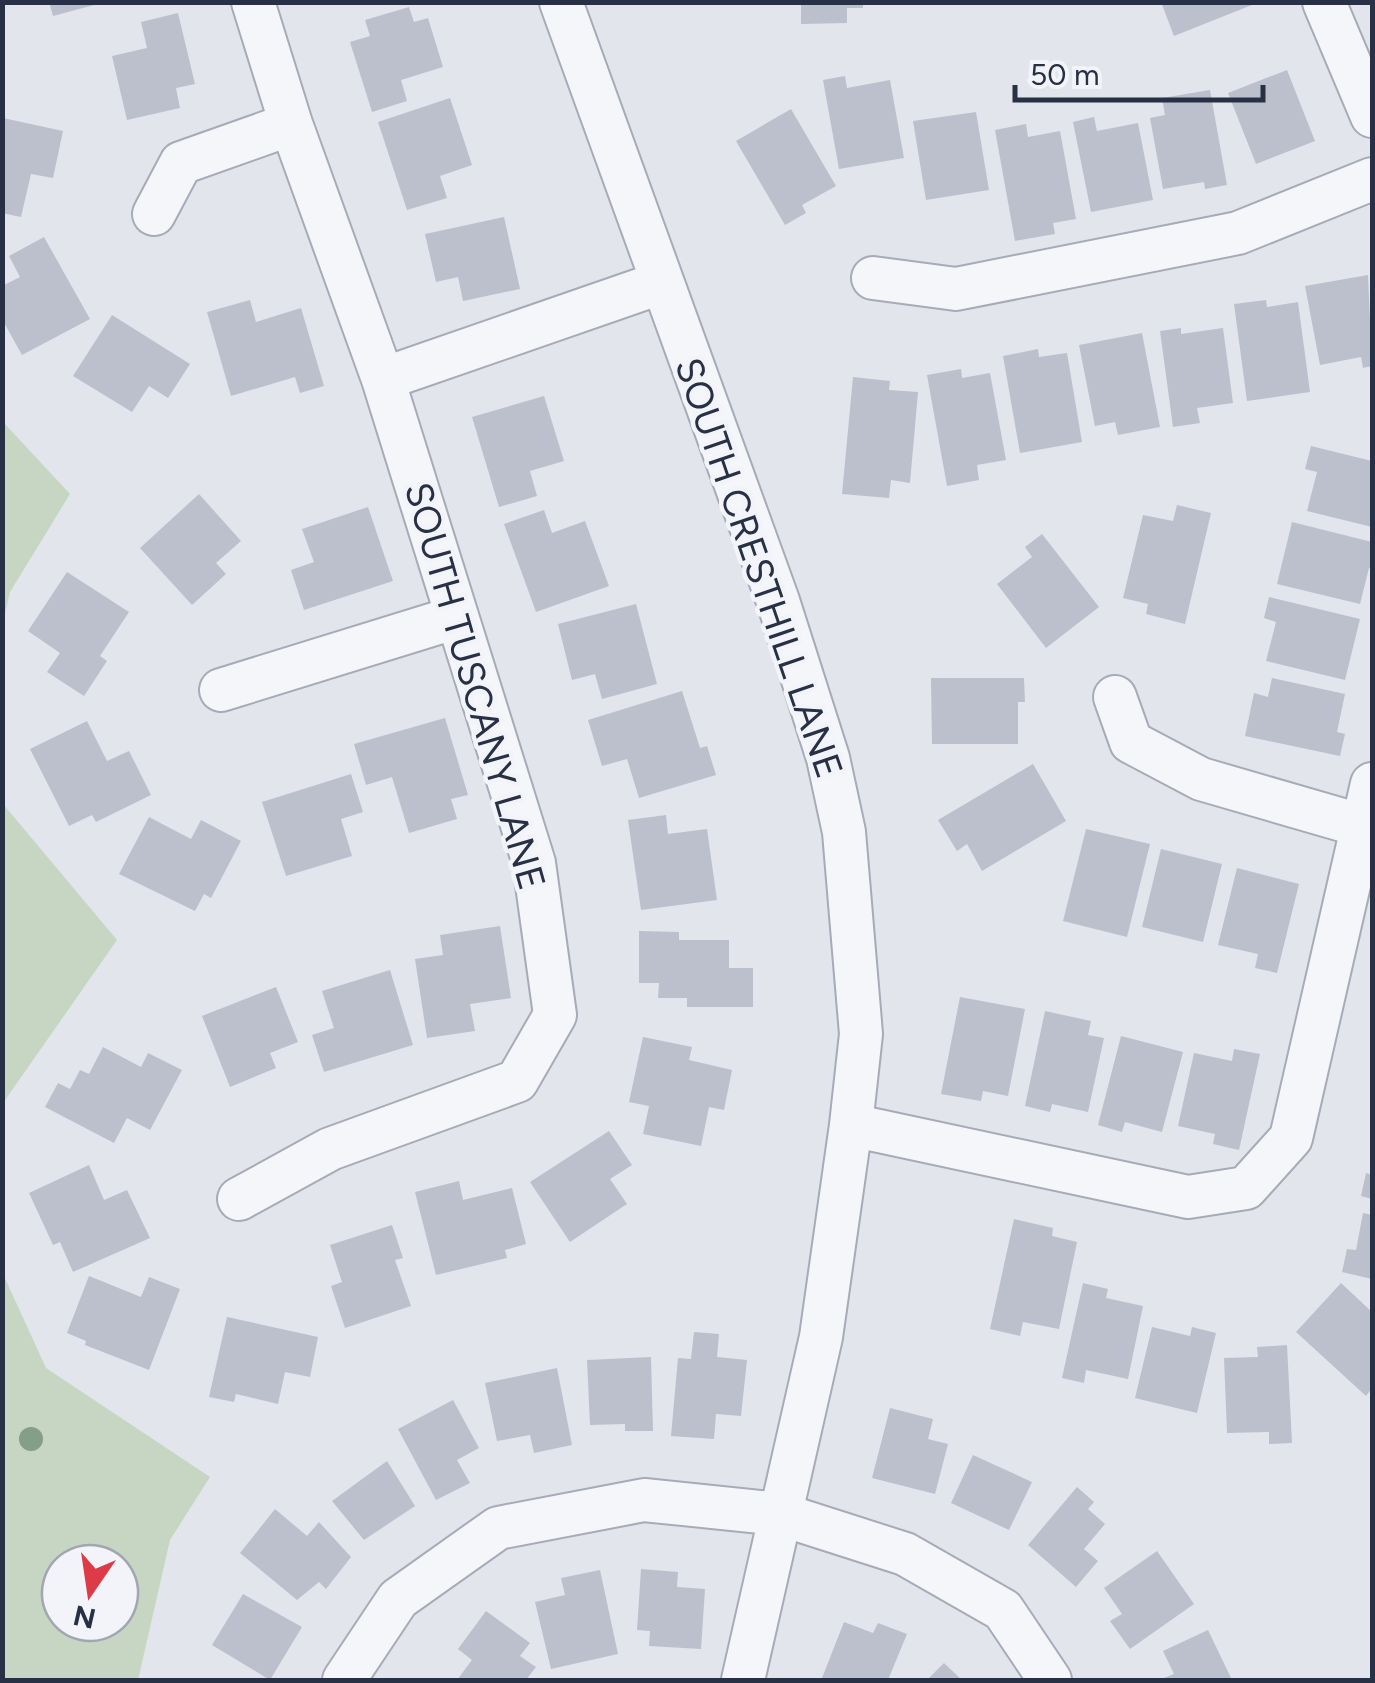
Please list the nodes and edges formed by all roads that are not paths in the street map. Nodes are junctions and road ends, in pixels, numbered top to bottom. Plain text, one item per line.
1 (253, 2) edge
2 (561, 2) edge
3 (1324, 2) edge
4 (1372, 116) edge
5 (291, 124) junction
6 (1372, 179) edge
7 (154, 214) dead end
8 (873, 278) dead end
9 (660, 283) junction
10 (384, 379) junction
11 (457, 617) junction
12 (221, 690) dead end
13 (1115, 697) dead end
14 (1372, 784) edge
15 (1363, 826) junction
16 (851, 1125) junction
17 (239, 1199) dead end
18 (780, 1514) junction
19 (344, 1680) edge
20 (743, 1680) edge
21 (1050, 1680) edge

1 - 5 street, SOUTH TUSCANY LANE
2 - 9 street, SOUTH CRESTHILL LANE
3 - 4 street
5 - 7 street
5 - 10 street, SOUTH TUSCANY LANE
6 - 8 street
9 - 10 street
9 - 16 street, SOUTH CRESTHILL LANE
10 - 11 street, SOUTH TUSCANY LANE
11 - 12 street
11 - 17 street, SOUTH TUSCANY LANE
13 - 15 street
14 - 15 street
15 - 16 street
16 - 18 street, SOUTH CRESTHILL LANE
18 - 19 street
18 - 20 street, SOUTH CRESTHILL LANE
18 - 21 street

